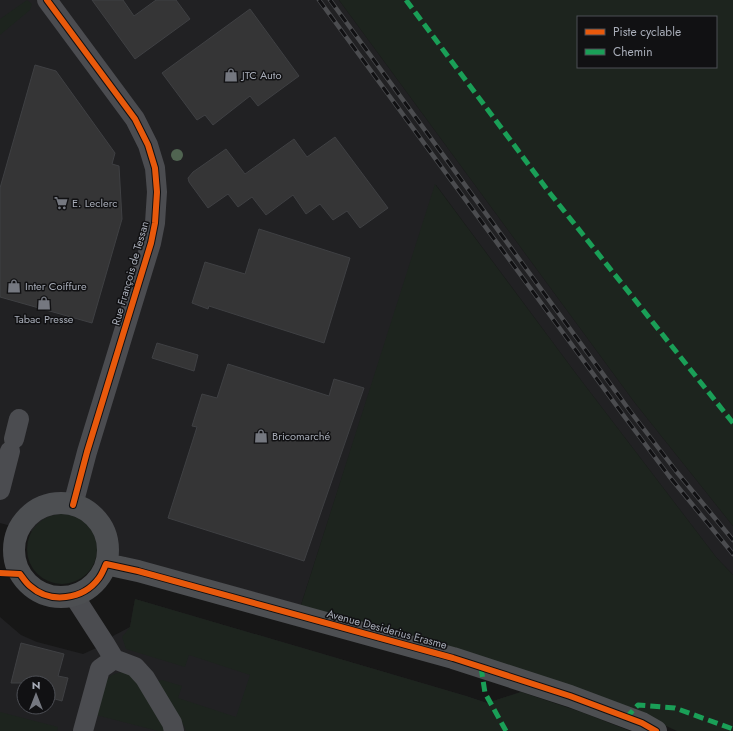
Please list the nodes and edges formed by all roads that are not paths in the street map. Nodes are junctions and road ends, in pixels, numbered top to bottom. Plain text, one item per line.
1 (47, 0) edge
2 (19, 419) dead end
3 (0, 490) edge
4 (73, 505) junction
5 (8, 533) edge
6 (106, 564) junction
7 (74, 596) junction
8 (114, 659) junction
9 (83, 731) edge
10 (174, 731) edge
11 (656, 731) edge

1 - 4 street, Rue François de Tessan
2 - 3 street
4 - 5 main road
4 - 6 main road
5 - 7 main road
6 - 7 main road
6 - 11 main road, Avenue Desiderius Erasme
7 - 8 street
8 - 9 street
8 - 10 street

